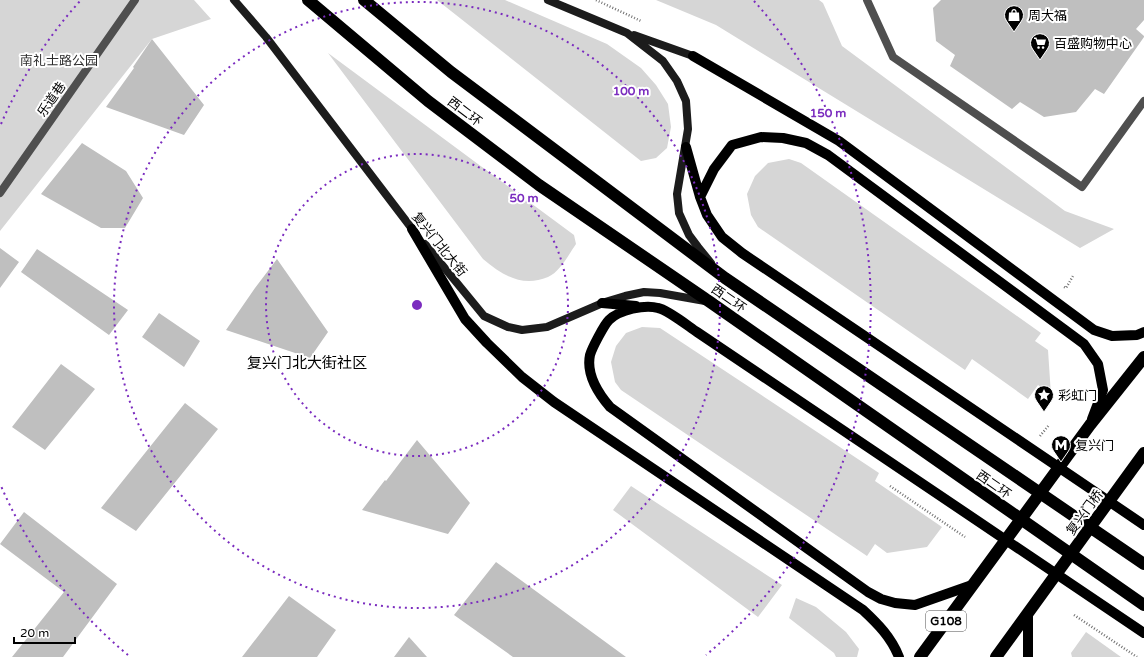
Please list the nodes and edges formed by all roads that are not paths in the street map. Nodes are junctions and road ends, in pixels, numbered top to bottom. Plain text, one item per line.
1 (134, 0) edge
2 (234, 0) edge
3 (308, 0) edge
4 (364, 0) edge
5 (548, 0) edge
6 (866, 0) edge
7 (627, 33) junction
8 (693, 56) joint
9 (1144, 101) edge
10 (686, 147) junction
11 (0, 193) edge
12 (700, 197) junction
13 (412, 229) junction
14 (725, 278) junction
15 (710, 302) junction
16 (602, 303) junction
17 (648, 307) junction
18 (1144, 332) edge
19 (1144, 357) edge
20 (1090, 425) junction
21 (1144, 453) edge
22 (1144, 525) edge
23 (1144, 564) edge
24 (972, 585) junction
25 (1144, 605) edge
26 (1028, 613) junction
27 (1144, 633) edge
28 (899, 657) edge
29 (920, 657) edge
30 (996, 657) edge
31 (1028, 657) edge

1 - 11 lane, 乐道巷
2 - 13 street, 复兴门北大街
3 - 15 highway, 西二环
4 - 14 highway, 西二环
5 - 7 street
6 - 9 lane
7 - 8 street
7 - 10 street
8 - 18 main road
10 - 12 main road
10 - 14 street
12 - 20 main road
12 - 22 main road
13 - 16 street, 复兴门北大街
13 - 28 main road
14 - 23 highway, 西二环
15 - 16 street, 复兴门北大街
15 - 25 highway, 西二环
16 - 17 main road
17 - 24 main road
17 - 27 main road
19 - 20 highway
20 - 24 highway
21 - 26 highway, 复兴门桥
24 - 29 highway, G108
26 - 30 highway, 复兴门桥
26 - 31 main road

